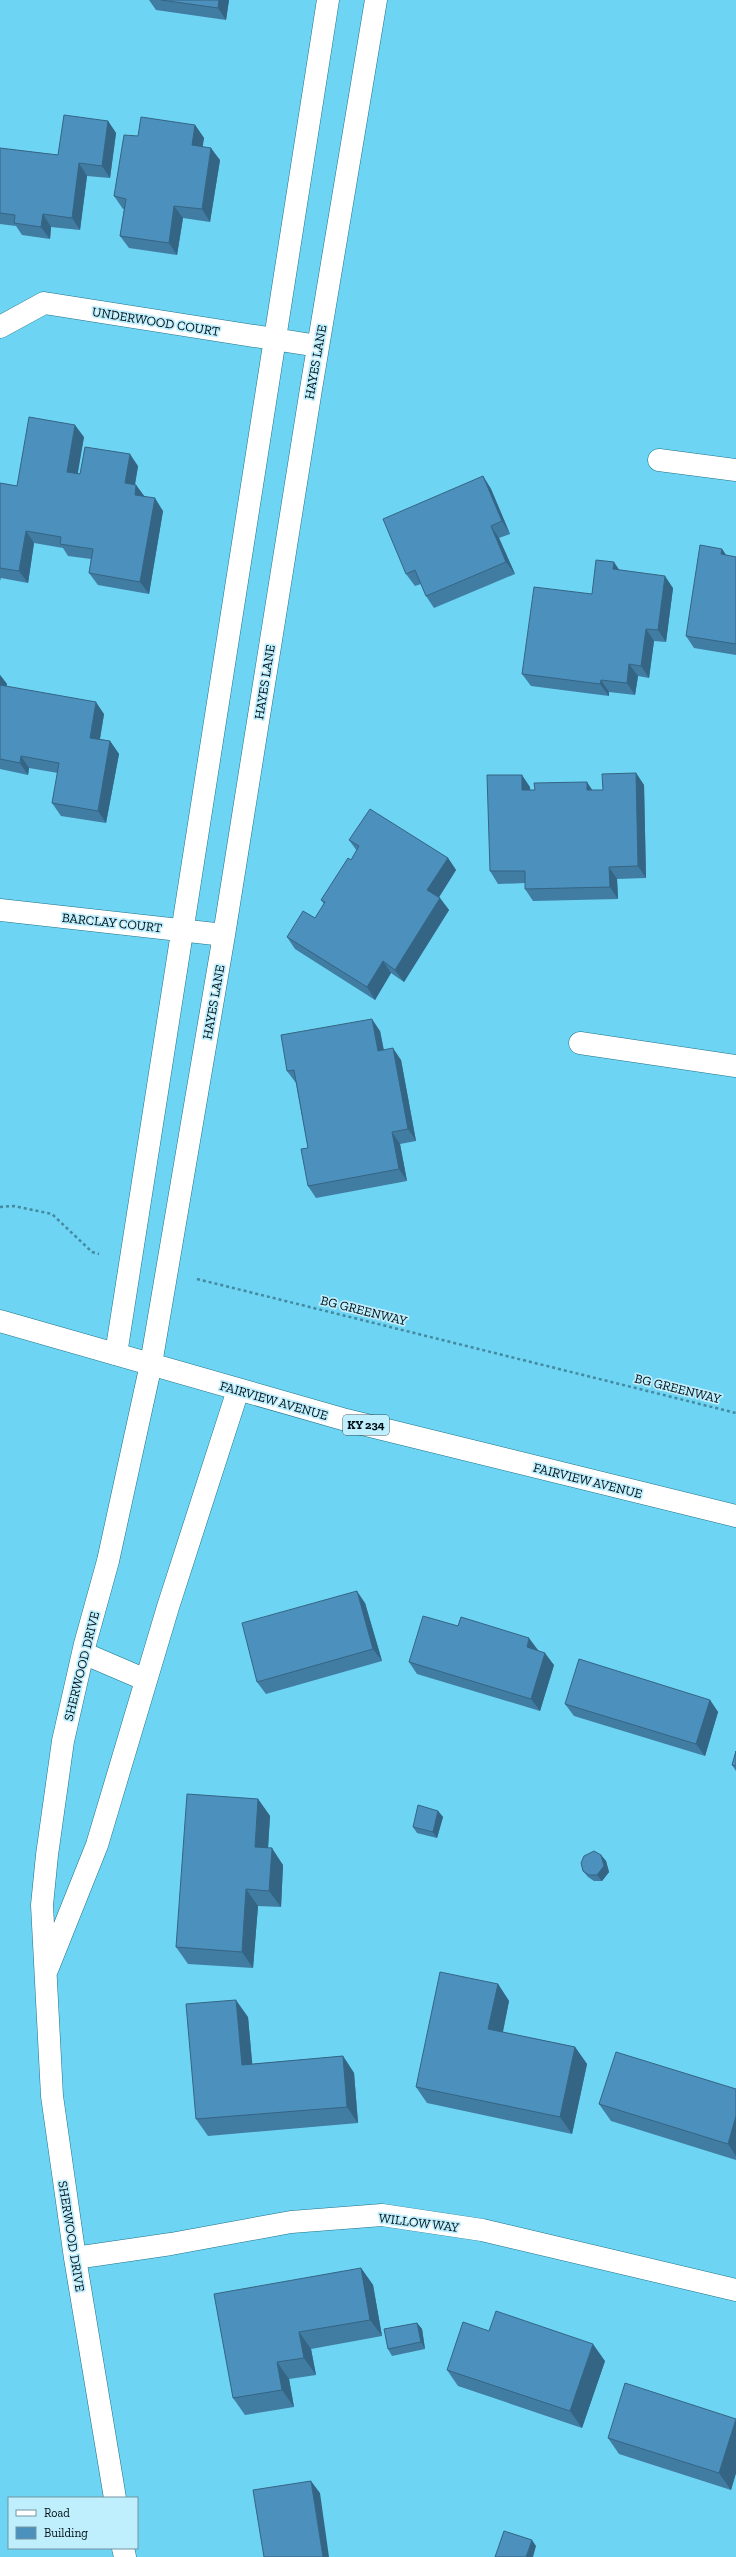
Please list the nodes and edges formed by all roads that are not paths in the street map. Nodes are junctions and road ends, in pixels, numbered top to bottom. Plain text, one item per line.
1 (328, 0) edge
2 (376, 0) edge
3 (0, 327) edge
4 (276, 340) junction
5 (318, 346) junction
6 (659, 460) dead end
7 (736, 470) edge
8 (0, 910) edge
9 (184, 930) junction
10 (224, 935) junction
11 (580, 1043) dead end
12 (736, 1066) edge
13 (0, 1321) edge
14 (116, 1354) junction
15 (150, 1364) junction
16 (238, 1390) junction
17 (736, 1516) edge
18 (83, 1654) junction
19 (146, 1680) junction
20 (46, 1973) junction
21 (74, 2258) junction
22 (736, 2290) edge
23 (115, 2497) edge

1 - 4 street
2 - 5 street, HAYES LANE
3 - 4 street, UNDERWOOD COURT
4 - 5 street, UNDERWOOD COURT
4 - 9 street
5 - 10 street, HAYES LANE
6 - 7 street
8 - 9 street, BARCLAY COURT
9 - 10 street, BARCLAY COURT
9 - 14 street
10 - 15 street, HAYES LANE
11 - 12 street
13 - 14 street, FAIRVIEW AVENUE / KY 234
14 - 15 street, FAIRVIEW AVENUE / KY 234
15 - 16 street, FAIRVIEW AVENUE / KY 234
15 - 18 street, SHERWOOD DRIVE
16 - 17 street, FAIRVIEW AVENUE / KY 234
16 - 19 street, SHERWOOD DRIVE
18 - 19 street
18 - 20 street, SHERWOOD DRIVE
19 - 20 street, SHERWOOD DRIVE
20 - 21 street, SHERWOOD DRIVE
21 - 22 street, WILLOW WAY
21 - 23 street, SHERWOOD DRIVE

